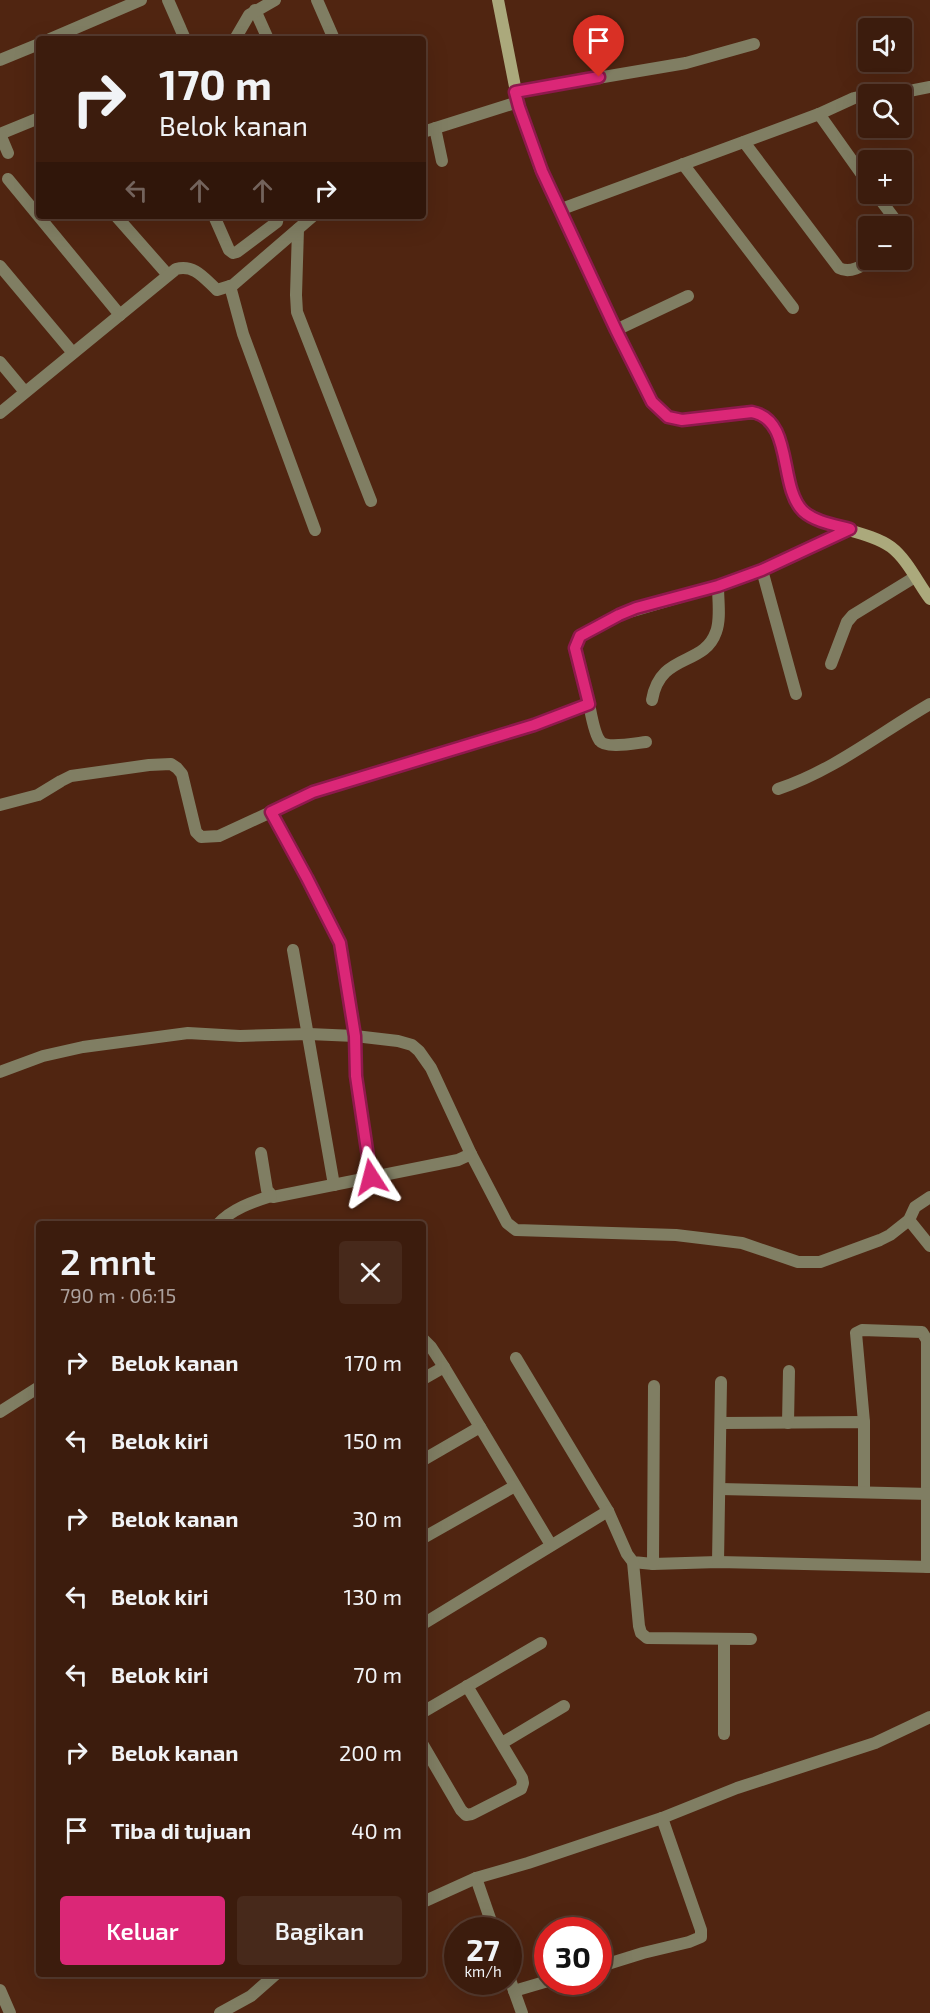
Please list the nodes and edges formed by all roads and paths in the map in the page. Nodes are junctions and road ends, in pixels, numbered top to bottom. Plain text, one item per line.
1 (141, 0) edge
2 (168, 0) edge
3 (275, 0) edge
4 (316, 0) edge
5 (498, 0) edge
6 (255, 10) junction
7 (57, 36) edge
8 (184, 36) edge
9 (237, 36) edge
10 (267, 36) edge
11 (333, 36) edge
12 (754, 44) dead end
13 (36, 45) edge
14 (0, 60) edge
15 (930, 87) edge
16 (912, 90) edge
17 (517, 97) junction
18 (858, 97) edge
19 (819, 114) junction
20 (36, 119) edge
21 (429, 130) edge
22 (0, 134) edge
23 (744, 142) junction
24 (8, 153) dead end
25 (442, 161) dead end
26 (683, 164) junction
27 (858, 169) edge
28 (8, 179) dead end
29 (560, 210) junction
30 (36, 213) edge
31 (41, 219) edge
32 (119, 219) edge
33 (215, 219) edge
34 (278, 219) edge
35 (310, 219) edge
36 (298, 229) junction
37 (0, 266) edge
38 (858, 267) edge
39 (168, 275) junction
40 (230, 286) junction
41 (688, 296) dead end
42 (793, 308) dead end
43 (120, 315) junction
44 (616, 330) junction
45 (73, 353) junction
46 (0, 362) edge
47 (25, 392) junction
48 (0, 413) edge
49 (371, 501) dead end
50 (850, 529) junction
51 (315, 531) dead end
52 (762, 570) junction
53 (915, 577) junction
54 (718, 586) junction
55 (930, 599) edge
56 (831, 664) dead end
57 (795, 694) dead end
58 (652, 700) dead end
59 (589, 704) junction
60 (930, 704) edge
61 (646, 742) dead end
62 (777, 789) dead end
63 (0, 805) edge
64 (271, 812) junction
65 (293, 950) dead end
66 (309, 1034) junction
67 (355, 1036) junction
68 (0, 1072) edge
69 (261, 1152) dead end
70 (471, 1154) junction
71 (371, 1177) junction
72 (334, 1185) junction
73 (271, 1196) junction
74 (930, 1197) edge
75 (909, 1220) junction
76 (221, 1221) edge
77 (930, 1246) edge
78 (426, 1342) edge
79 (516, 1358) dead end
80 (444, 1367) junction
81 (789, 1371) dead end
82 (426, 1377) edge
83 (721, 1382) dead end
84 (654, 1386) dead end
85 (36, 1389) edge
86 (0, 1412) edge
87 (864, 1422) junction
88 (721, 1423) junction
89 (788, 1423) junction
90 (480, 1427) junction
91 (426, 1458) edge
92 (515, 1486) junction
93 (720, 1489) junction
94 (864, 1492) junction
95 (929, 1493) edge
96 (608, 1511) junction
97 (426, 1536) edge
98 (551, 1545) junction
99 (633, 1562) junction
100 (718, 1562) junction
101 (653, 1564) junction
102 (929, 1567) edge
103 (426, 1622) edge
104 (724, 1639) junction
105 (751, 1639) dead end
106 (540, 1643) dead end
107 (467, 1686) junction
108 (564, 1706) dead end
109 (426, 1710) edge
110 (930, 1717) edge
111 (724, 1734) dead end
112 (502, 1743) junction
113 (426, 1750) edge
114 (662, 1818) junction
115 (476, 1878) junction
116 (426, 1901) edge
117 (490, 1917) edge
118 (612, 1963) edge
119 (273, 1977) edge
120 (0, 1990) edge
121 (515, 1995) edge
122 (241, 2008) edge
123 (10, 2013) edge
124 (220, 2013) edge
125 (522, 2013) edge

1 - 7 street
2 - 8 street
3 - 6 street
4 - 11 street
5 - 17 street
6 - 9 street
6 - 10 street
12 - 17 street
13 - 14 street
15 - 16 street
17 - 21 street
17 - 29 street
18 - 19 street
19 - 23 street
19 - 27 street
20 - 22 street
21 - 25 street
22 - 24 street
23 - 26 street
23 - 38 street
26 - 29 street
26 - 42 street
28 - 30 street
29 - 44 street
31 - 43 street
32 - 39 street
33 - 34 street
35 - 36 street
36 - 40 street
36 - 49 street
37 - 45 street
39 - 40 street
39 - 43 street
40 - 51 street
41 - 44 street
43 - 45 street
44 - 50 street
45 - 47 street
46 - 47 street
47 - 48 street
50 - 52 street
50 - 53 street
52 - 54 street
52 - 57 street
53 - 55 street
53 - 56 street
54 - 58 street
54 - 59 street
59 - 61 street
59 - 64 street
60 - 62 street
63 - 64 street
64 - 67 street
65 - 66 street
66 - 67 street
66 - 68 street
66 - 72 street
67 - 70 street
67 - 71 street
69 - 73 street
70 - 71 street
70 - 75 street
71 - 72 street
72 - 73 street
73 - 76 street
74 - 75 street
75 - 77 street
78 - 80 street
79 - 96 street
80 - 82 street
80 - 90 street
81 - 89 street
83 - 88 street
84 - 101 street
85 - 86 street
87 - 89 street
87 - 94 street
87 - 95 street
88 - 89 street
88 - 93 street
90 - 91 street
90 - 92 street
92 - 97 street
92 - 98 street
93 - 94 street
93 - 100 street
94 - 95 street
95 - 102 street
96 - 98 street
96 - 99 street
98 - 103 street
99 - 101 street
99 - 104 street
100 - 101 street
100 - 102 street
104 - 105 street
104 - 111 street
106 - 107 street
107 - 109 street
107 - 112 street
108 - 112 street
110 - 114 street
112 - 113 street
114 - 115 street
114 - 118 street
115 - 116 street
115 - 117 street
119 - 122 street
120 - 123 street
121 - 125 street
122 - 124 street

